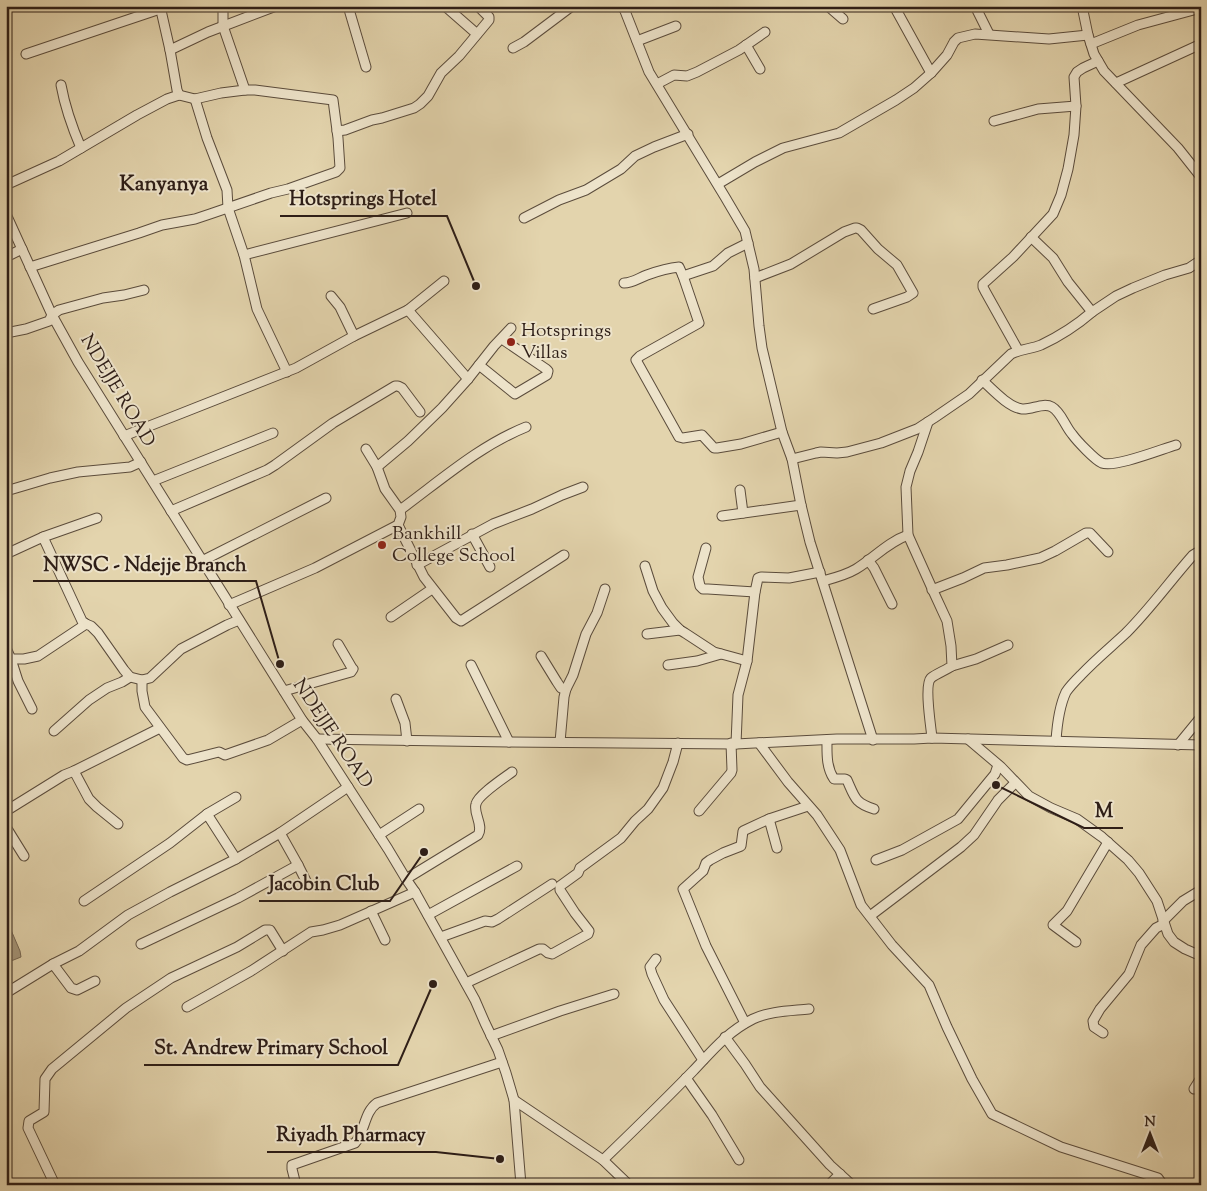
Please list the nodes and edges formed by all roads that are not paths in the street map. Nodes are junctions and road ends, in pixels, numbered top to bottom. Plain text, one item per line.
1 (223, 6) edge
2 (276, 6) edge
3 (348, 6) edge
4 (478, 6) edge
5 (572, 6) edge
6 (622, 6) edge
7 (828, 6) edge
8 (894, 6) edge
9 (975, 6) edge
10 (1082, 6) edge
11 (447, 7) edge
12 (160, 8) edge
13 (1201, 8) edge
14 (844, 19) dead end
15 (223, 26) junction
16 (676, 26) dead end
17 (764, 32) dead end
18 (477, 34) junction
19 (989, 34) junction
20 (1088, 35) junction
21 (637, 41) junction
22 (1091, 44) junction
23 (1201, 44) edge
24 (746, 45) junction
25 (513, 48) dead end
26 (170, 50) junction
27 (26, 54) dead end
28 (1098, 61) junction
29 (366, 67) dead end
30 (760, 69) dead end
31 (931, 73) junction
32 (1116, 83) junction
33 (657, 84) junction
34 (61, 85) dead end
35 (245, 90) junction
36 (179, 95) junction
37 (195, 99) junction
38 (1076, 106) junction
39 (994, 121) dead end
40 (337, 131) junction
41 (688, 134) junction
42 (81, 148) junction
43 (1201, 177) edge
44 (718, 184) junction
45 (6, 185) edge
46 (228, 208) junction
47 (407, 213) dead end
48 (6, 214) edge
49 (524, 218) dead end
50 (1031, 237) junction
51 (748, 244) junction
52 (22, 249) junction
53 (244, 255) junction
54 (6, 257) edge
55 (1201, 260) edge
56 (30, 267) junction
57 (683, 276) junction
58 (755, 278) junction
59 (444, 281) dead end
60 (624, 284) dead end
61 (144, 290) dead end
62 (330, 296) dead end
63 (873, 309) dead end
64 (408, 310) junction
65 (1092, 312) junction
66 (52, 314) junction
67 (511, 328) dead end
68 (6, 333) edge
69 (354, 336) junction
70 (502, 339) junction
71 (1018, 350) junction
72 (479, 365) junction
73 (287, 372) junction
74 (468, 379) junction
75 (982, 380) junction
76 (420, 412) dead end
77 (928, 422) junction
78 (526, 427) dead end
79 (782, 432) junction
80 (273, 433) dead end
81 (124, 436) junction
82 (1176, 445) dead end
83 (366, 450) dead end
84 (792, 460) junction
85 (141, 462) junction
86 (376, 467) junction
87 (153, 481) junction
88 (583, 487) dead end
89 (740, 490) dead end
90 (6, 491) edge
91 (326, 498) dead end
92 (801, 504) junction
93 (171, 510) junction
94 (400, 510) junction
95 (743, 513) junction
96 (722, 516) dead end
97 (97, 518) dead end
98 (398, 525) junction
99 (472, 534) junction
100 (908, 535) junction
101 (43, 537) junction
102 (706, 548) dead end
103 (1108, 552) dead end
104 (1201, 553) edge
105 (6, 554) edge
106 (564, 555) dead end
107 (868, 560) junction
108 (202, 561) junction
109 (417, 565) junction
110 (490, 566) dead end
111 (645, 566) dead end
112 (821, 577) junction
113 (432, 589) junction
114 (605, 589) dead end
115 (932, 590) junction
116 (755, 592) junction
117 (892, 604) dead end
118 (229, 605) junction
119 (391, 617) dead end
120 (239, 620) junction
121 (86, 624) junction
122 (680, 630) junction
123 (648, 634) dead end
124 (338, 644) dead end
125 (1008, 645) dead end
126 (6, 648) edge
127 (721, 654) junction
128 (541, 656) dead end
129 (11, 659) junction
130 (747, 661) junction
131 (668, 664) dead end
132 (470, 665) dead end
133 (952, 666) junction
134 (130, 677) junction
135 (142, 680) junction
136 (566, 689) junction
137 (284, 692) junction
138 (396, 699) dead end
139 (32, 709) dead end
140 (1201, 717) edge
141 (302, 720) junction
142 (160, 728) junction
143 (54, 731) dead end
144 (932, 738) junction
145 (317, 739) junction
146 (968, 739) junction
147 (827, 740) junction
148 (873, 740) junction
149 (407, 741) junction
150 (1056, 741) junction
151 (509, 742) junction
152 (560, 742) junction
153 (678, 743) junction
154 (734, 743) junction
155 (759, 743) junction
156 (1178, 745) junction
157 (1201, 745) edge
158 (998, 765) junction
159 (74, 771) junction
160 (512, 772) dead end
161 (1015, 783) junction
162 (348, 787) junction
163 (236, 797) dead end
164 (808, 806) junction
165 (874, 809) dead end
166 (6, 810) edge
167 (419, 810) dead end
168 (698, 811) dead end
169 (208, 814) junction
170 (769, 819) junction
171 (118, 824) dead end
172 (6, 827) edge
173 (280, 833) junction
174 (379, 835) junction
175 (1108, 842) junction
176 (777, 848) dead end
177 (24, 856) dead end
178 (236, 859) junction
179 (876, 860) dead end
180 (298, 865) junction
181 (517, 866) dead end
182 (406, 879) junction
183 (552, 884) dead end
184 (308, 885) dead end
185 (1201, 890) edge
186 (415, 892) junction
187 (84, 901) dead end
188 (371, 911) junction
189 (428, 915) junction
190 (870, 916) junction
191 (1164, 923) junction
192 (441, 937) junction
193 (385, 940) dead end
194 (1076, 942) dead end
195 (140, 944) dead end
196 (283, 951) junction
197 (1201, 956) edge
198 (656, 959) dead end
199 (53, 964) junction
200 (95, 981) dead end
201 (466, 984) junction
202 (6, 993) edge
203 (614, 994) dead end
204 (187, 1007) dead end
205 (809, 1010) dead end
206 (745, 1023) junction
207 (1103, 1033) dead end
208 (491, 1036) junction
209 (725, 1037) junction
210 (703, 1060) junction
211 (502, 1062) junction
212 (686, 1078) junction
213 (1201, 1078) edge
214 (1194, 1089) dead end
215 (514, 1100) junction
216 (603, 1160) junction
217 (738, 1160) dead end
218 (840, 1174) junction
219 (55, 1185) edge
220 (296, 1185) edge
221 (522, 1185) edge
222 (629, 1185) edge
223 (829, 1185) edge
224 (852, 1185) edge
225 (1163, 1185) edge

1 - 15 street
2 - 15 street
3 - 29 street
4 - 18 street
5 - 25 street
6 - 21 street
7 - 14 street
8 - 31 street
9 - 19 street
10 - 20 street
11 - 18 street
12 - 26 street
12 - 27 street
13 - 22 street
15 - 26 street
15 - 35 street
16 - 21 street
17 - 24 street
18 - 40 street
19 - 20 street
19 - 31 street
20 - 22 street
21 - 33 street
22 - 28 street
23 - 32 street
24 - 30 street
24 - 33 street
26 - 36 street
28 - 32 street
28 - 38 street
31 - 44 street
32 - 43 street
33 - 41 street
34 - 42 street
35 - 37 street
35 - 40 street
36 - 37 street
36 - 42 street
37 - 46 street
38 - 39 street
38 - 50 street
40 - 46 street
41 - 44 street
41 - 49 street
42 - 45 street
44 - 51 street
46 - 53 street
46 - 56 street
47 - 53 street
48 - 52 street, NDEJJE ROAD
50 - 65 street
50 - 71 street
51 - 57 street
51 - 58 street
52 - 54 street
52 - 56 street, NDEJJE ROAD
53 - 73 street
55 - 65 street
56 - 66 street, NDEJJE ROAD
57 - 60 street
57 - 79 street
58 - 63 street
58 - 79 street
59 - 64 street
61 - 66 street
62 - 69 street
64 - 69 street
64 - 74 street
65 - 71 street
66 - 68 street
66 - 81 street, NDEJJE ROAD
67 - 70 street
69 - 73 street
70 - 72 street
70 - 72 street
71 - 75 street
72 - 74 street
73 - 81 street
74 - 86 street
75 - 77 street
75 - 82 street
76 - 93 street
77 - 84 street
77 - 100 street
78 - 94 street
79 - 84 street
80 - 87 street
81 - 85 street, NDEJJE ROAD
83 - 86 street
84 - 92 street
85 - 87 street, NDEJJE ROAD
85 - 90 street
86 - 94 street
87 - 93 street, NDEJJE ROAD
88 - 99 street
89 - 95 street
91 - 108 street
92 - 95 street
92 - 112 street
93 - 108 street, NDEJJE ROAD
94 - 98 street
95 - 96 street
97 - 101 street
98 - 109 street
98 - 118 street
99 - 109 street
99 - 110 street
100 - 107 street
100 - 115 street
101 - 105 street
101 - 121 street
102 - 116 street
103 - 115 street
104 - 150 street
106 - 113 street
107 - 112 street
107 - 117 street
108 - 118 street, NDEJJE ROAD
109 - 113 street
111 - 122 street
112 - 116 street
112 - 148 street
113 - 119 street
114 - 136 street
115 - 133 street
116 - 130 street
118 - 120 street, NDEJJE ROAD
120 - 135 street
120 - 137 street, NDEJJE ROAD
121 - 129 street
121 - 134 street
122 - 123 street
122 - 127 street
124 - 137 street
125 - 133 street
126 - 129 street
127 - 130 street
127 - 131 street
128 - 136 street
129 - 139 street
130 - 154 street
132 - 151 street
133 - 144 street
134 - 135 street
134 - 143 street
135 - 142 street
136 - 152 street
137 - 141 street, NDEJJE ROAD
138 - 149 street
140 - 156 street
141 - 142 street
141 - 145 street, NDEJJE ROAD
142 - 159 street
144 - 146 street
144 - 148 street
145 - 149 street
145 - 162 street, NDEJJE ROAD
146 - 150 street
146 - 158 street
147 - 148 street
147 - 155 street
147 - 165 street
149 - 151 street
150 - 156 street
151 - 152 street
152 - 153 street
153 - 154 street
153 - 201 street
154 - 155 street
154 - 168 street
155 - 164 street
156 - 157 street
158 - 161 street
158 - 179 street
159 - 166 street
159 - 171 street
160 - 182 street
161 - 175 street
161 - 190 street
162 - 173 street
162 - 174 street, NDEJJE ROAD
163 - 169 street
164 - 170 street
164 - 190 street
167 - 174 street
169 - 178 street
169 - 187 street
170 - 176 street
170 - 206 street
172 - 177 street
173 - 178 street
173 - 180 street
174 - 182 street, NDEJJE ROAD
175 - 191 street
175 - 194 street
178 - 199 street
180 - 184 street
180 - 195 street
181 - 189 street
182 - 186 street, NDEJJE ROAD
183 - 192 street
185 - 191 street
186 - 188 street
186 - 189 street, NDEJJE ROAD
188 - 193 street
188 - 196 street
189 - 192 street, NDEJJE ROAD
190 - 225 street
191 - 197 street
191 - 207 street
192 - 201 street, NDEJJE ROAD
196 - 204 street
196 - 219 street
198 - 210 street
199 - 200 street
199 - 202 street
201 - 208 street, NDEJJE ROAD
203 - 208 street
205 - 206 street
206 - 209 street
208 - 211 street, NDEJJE ROAD
209 - 210 street
209 - 218 street
210 - 212 street
211 - 215 street, NDEJJE ROAD
211 - 220 street
212 - 216 street
212 - 217 street
213 - 214 street
215 - 216 street
215 - 221 street, NDEJJE ROAD
216 - 222 street
218 - 223 street
218 - 224 street

